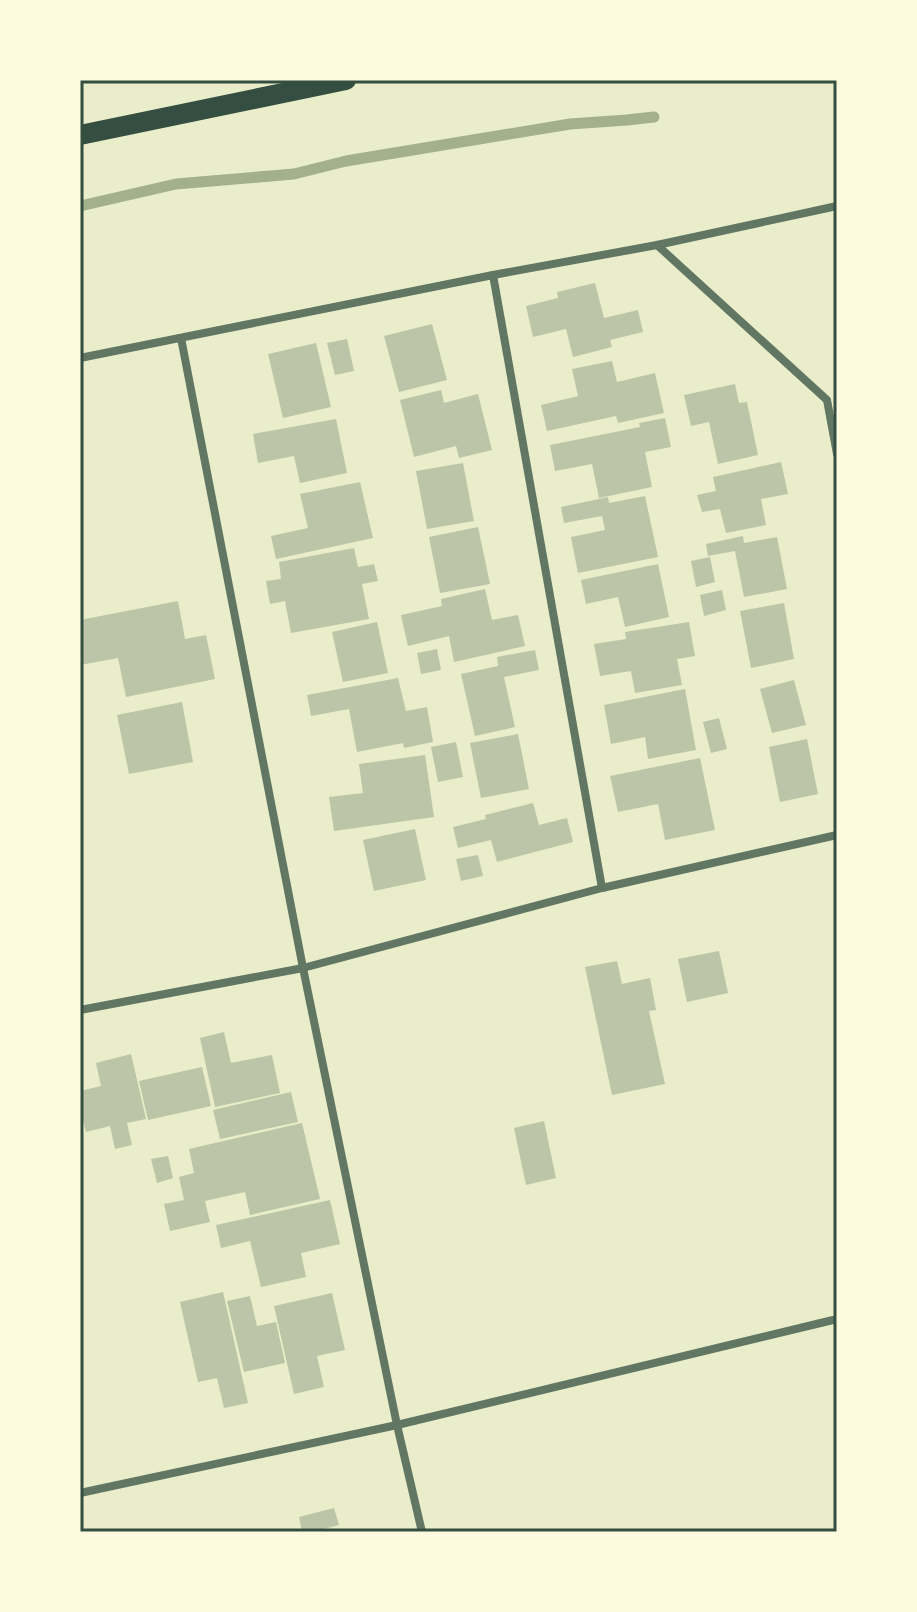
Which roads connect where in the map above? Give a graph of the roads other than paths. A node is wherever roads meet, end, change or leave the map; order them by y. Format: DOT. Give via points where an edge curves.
graph roads {
  1 [pos="346,80"];
  2 [pos="80,135"];
  3 [pos="837,206"];
  4 [pos="657,245"];
  5 [pos="493,275"];
  6 [pos="181,338"];
  7 [pos="80,358"];
  8 [pos="837,454"];
  9 [pos="837,835"];
  10 [pos="602,888"];
  11 [pos="303,968"];
  12 [pos="80,1010"];
  13 [pos="833,1320"];
  14 [pos="397,1425"];
  15 [pos="80,1493"];
  16 [pos="422,1532"];
  1 -- 2 [label="main road"];
  3 -- 4 [label="street"];
  4 -- 5 [label="street"];
  4 -- 8 [label="street" via="827,400"];
  5 -- 6 [label="street"];
  5 -- 10 [label="street"];
  6 -- 7 [label="street"];
  6 -- 11 [label="street"];
  9 -- 10 [label="street"];
  10 -- 11 [label="street"];
  11 -- 12 [label="street"];
  11 -- 14 [label="street"];
  13 -- 14 [label="street"];
  14 -- 15 [label="street"];
  14 -- 16 [label="street"];
}
